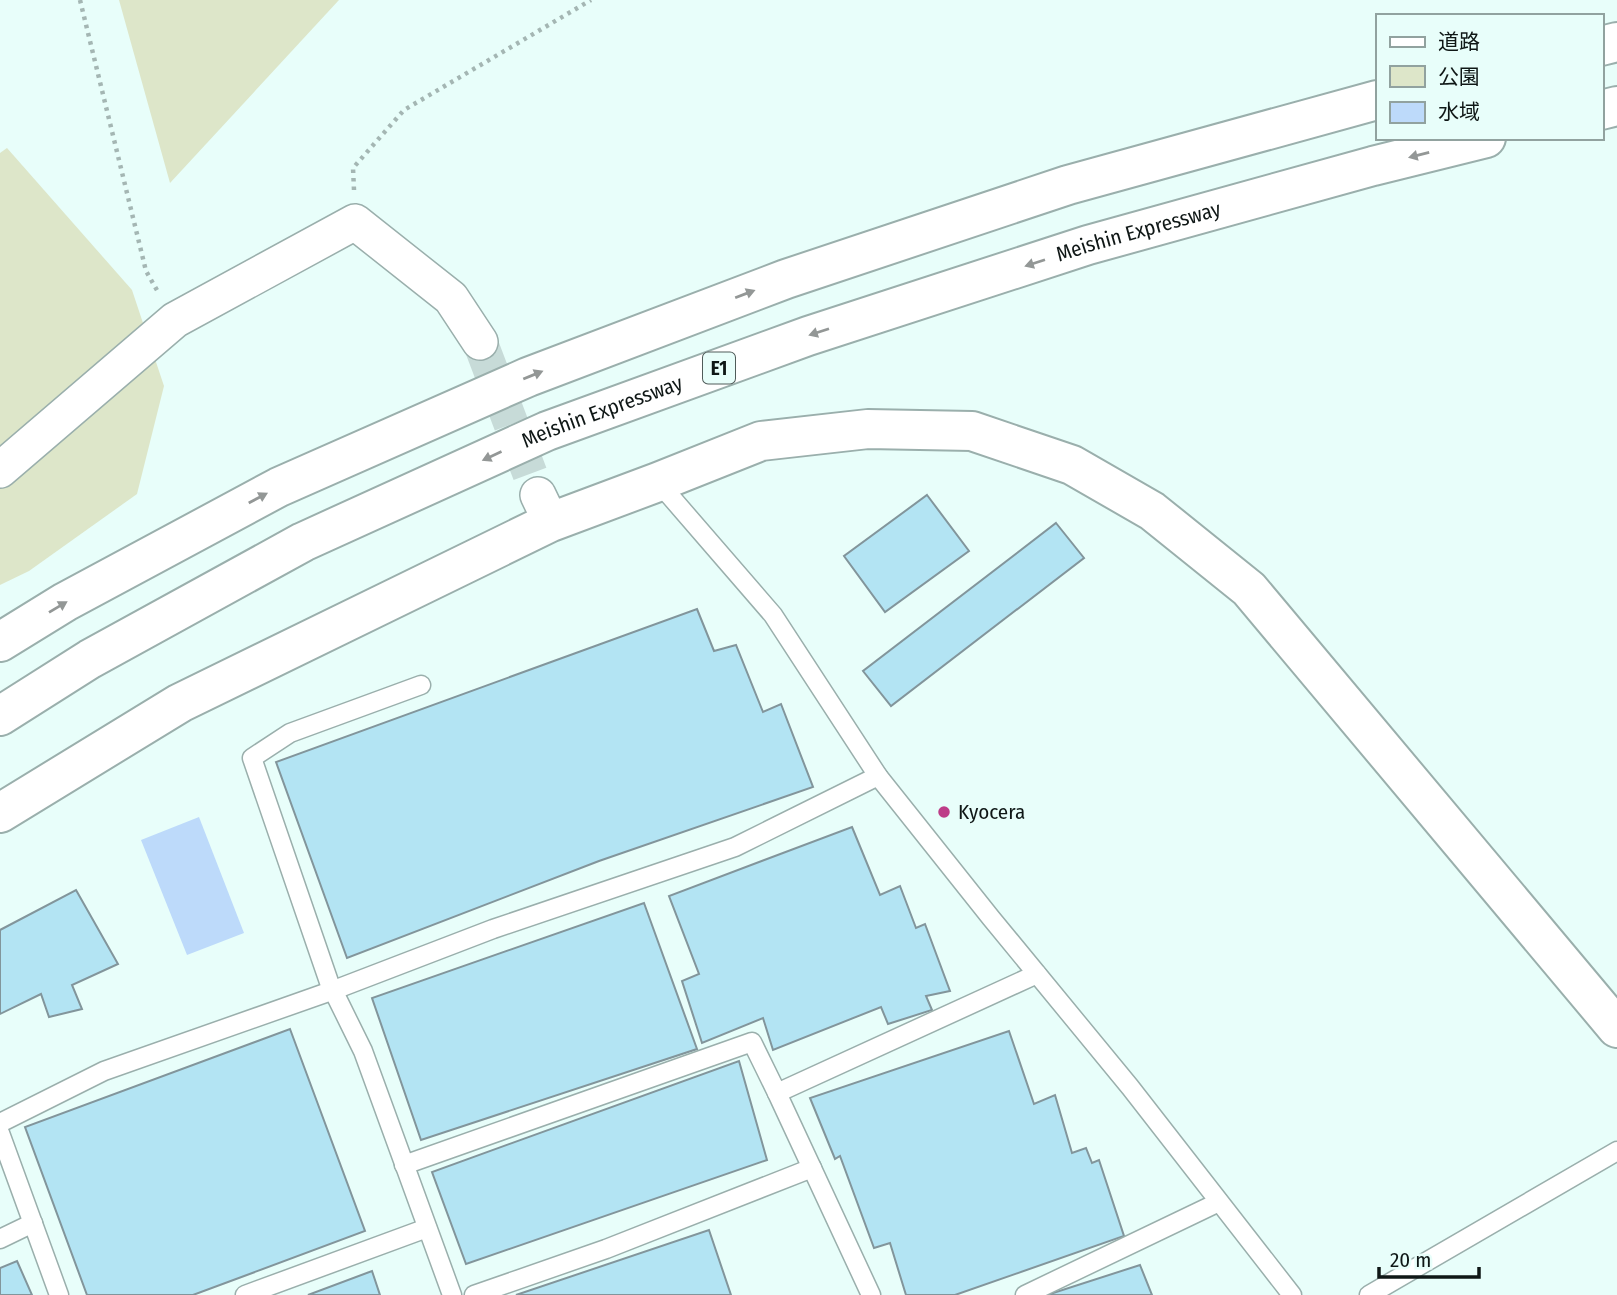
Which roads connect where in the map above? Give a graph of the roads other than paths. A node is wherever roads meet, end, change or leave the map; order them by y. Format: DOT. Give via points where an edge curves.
graph roads {
  1 [pos="1376,100"];
  2 [pos="1478,140"];
  3 [pos="480,342"];
  4 [pos="0,470"];
  5 [pos="658,482"];
  6 [pos="0,642"];
  7 [pos="421,685"];
  8 [pos="0,716"];
  9 [pos="878,776"];
  10 [pos="0,813"];
  11 [pos="1037,974"];
  12 [pos="334,990"];
  13 [pos="1617,1028"];
  14 [pos="778,1093"];
  15 [pos="0,1123"];
  16 [pos="0,1133"];
  17 [pos="1617,1151"];
  18 [pos="404,1164"];
  19 [pos="812,1168"];
  20 [pos="1219,1202"];
  21 [pos="33,1223"];
  22 [pos="427,1228"];
  23 [pos="0,1239"];
  24 [pos="59,1295"];
  25 [pos="244,1295"];
  26 [pos="452,1295"];
  27 [pos="474,1295"];
  28 [pos="871,1295"];
  29 [pos="1025,1295"];
  30 [pos="1292,1295"];
  31 [pos="1369,1295"];
  6 -- 1 [label="main road, one-way" via="279,487 528,377 786,279 1068,185"];
  2 -- 8 [label="main road, Meishin Expressway / E1, one-way" via="1088,246 808,336 547,431 303,542 90,659"];
  3 -- 4 [label="street" via="451,298 355,222 175,320"];
  5 -- 9 [label="lane" via="773,615"];
  5 -- 10 [label="main road" via="545,509 180,703"];
  5 -- 13 [label="main road" via="761,440 868,429 972,431 1072,465 1153,511 1248,589"];
  7 -- 12 [label="lane" via="290,733 252,758"];
  9 -- 11 [label="lane"];
  9 -- 12 [label="lane" via="735,847 492,929"];
  11 -- 14 [label="lane"];
  11 -- 20 [label="lane"];
  12 -- 15 [label="lane" via="104,1071"];
  12 -- 18 [label="lane" via="363,1051"];
  14 -- 18 [label="lane" via="752,1042"];
  14 -- 19 [label="lane"];
  16 -- 21 [label="lane"];
  17 -- 31 [label="lane"];
  18 -- 22 [label="lane"];
  19 -- 27 [label="lane"];
  19 -- 28 [label="lane"];
  20 -- 29 [label="lane"];
  20 -- 30 [label="lane"];
  21 -- 23 [label="lane"];
  21 -- 24 [label="lane"];
  22 -- 25 [label="lane"];
  22 -- 26 [label="lane"];
}
